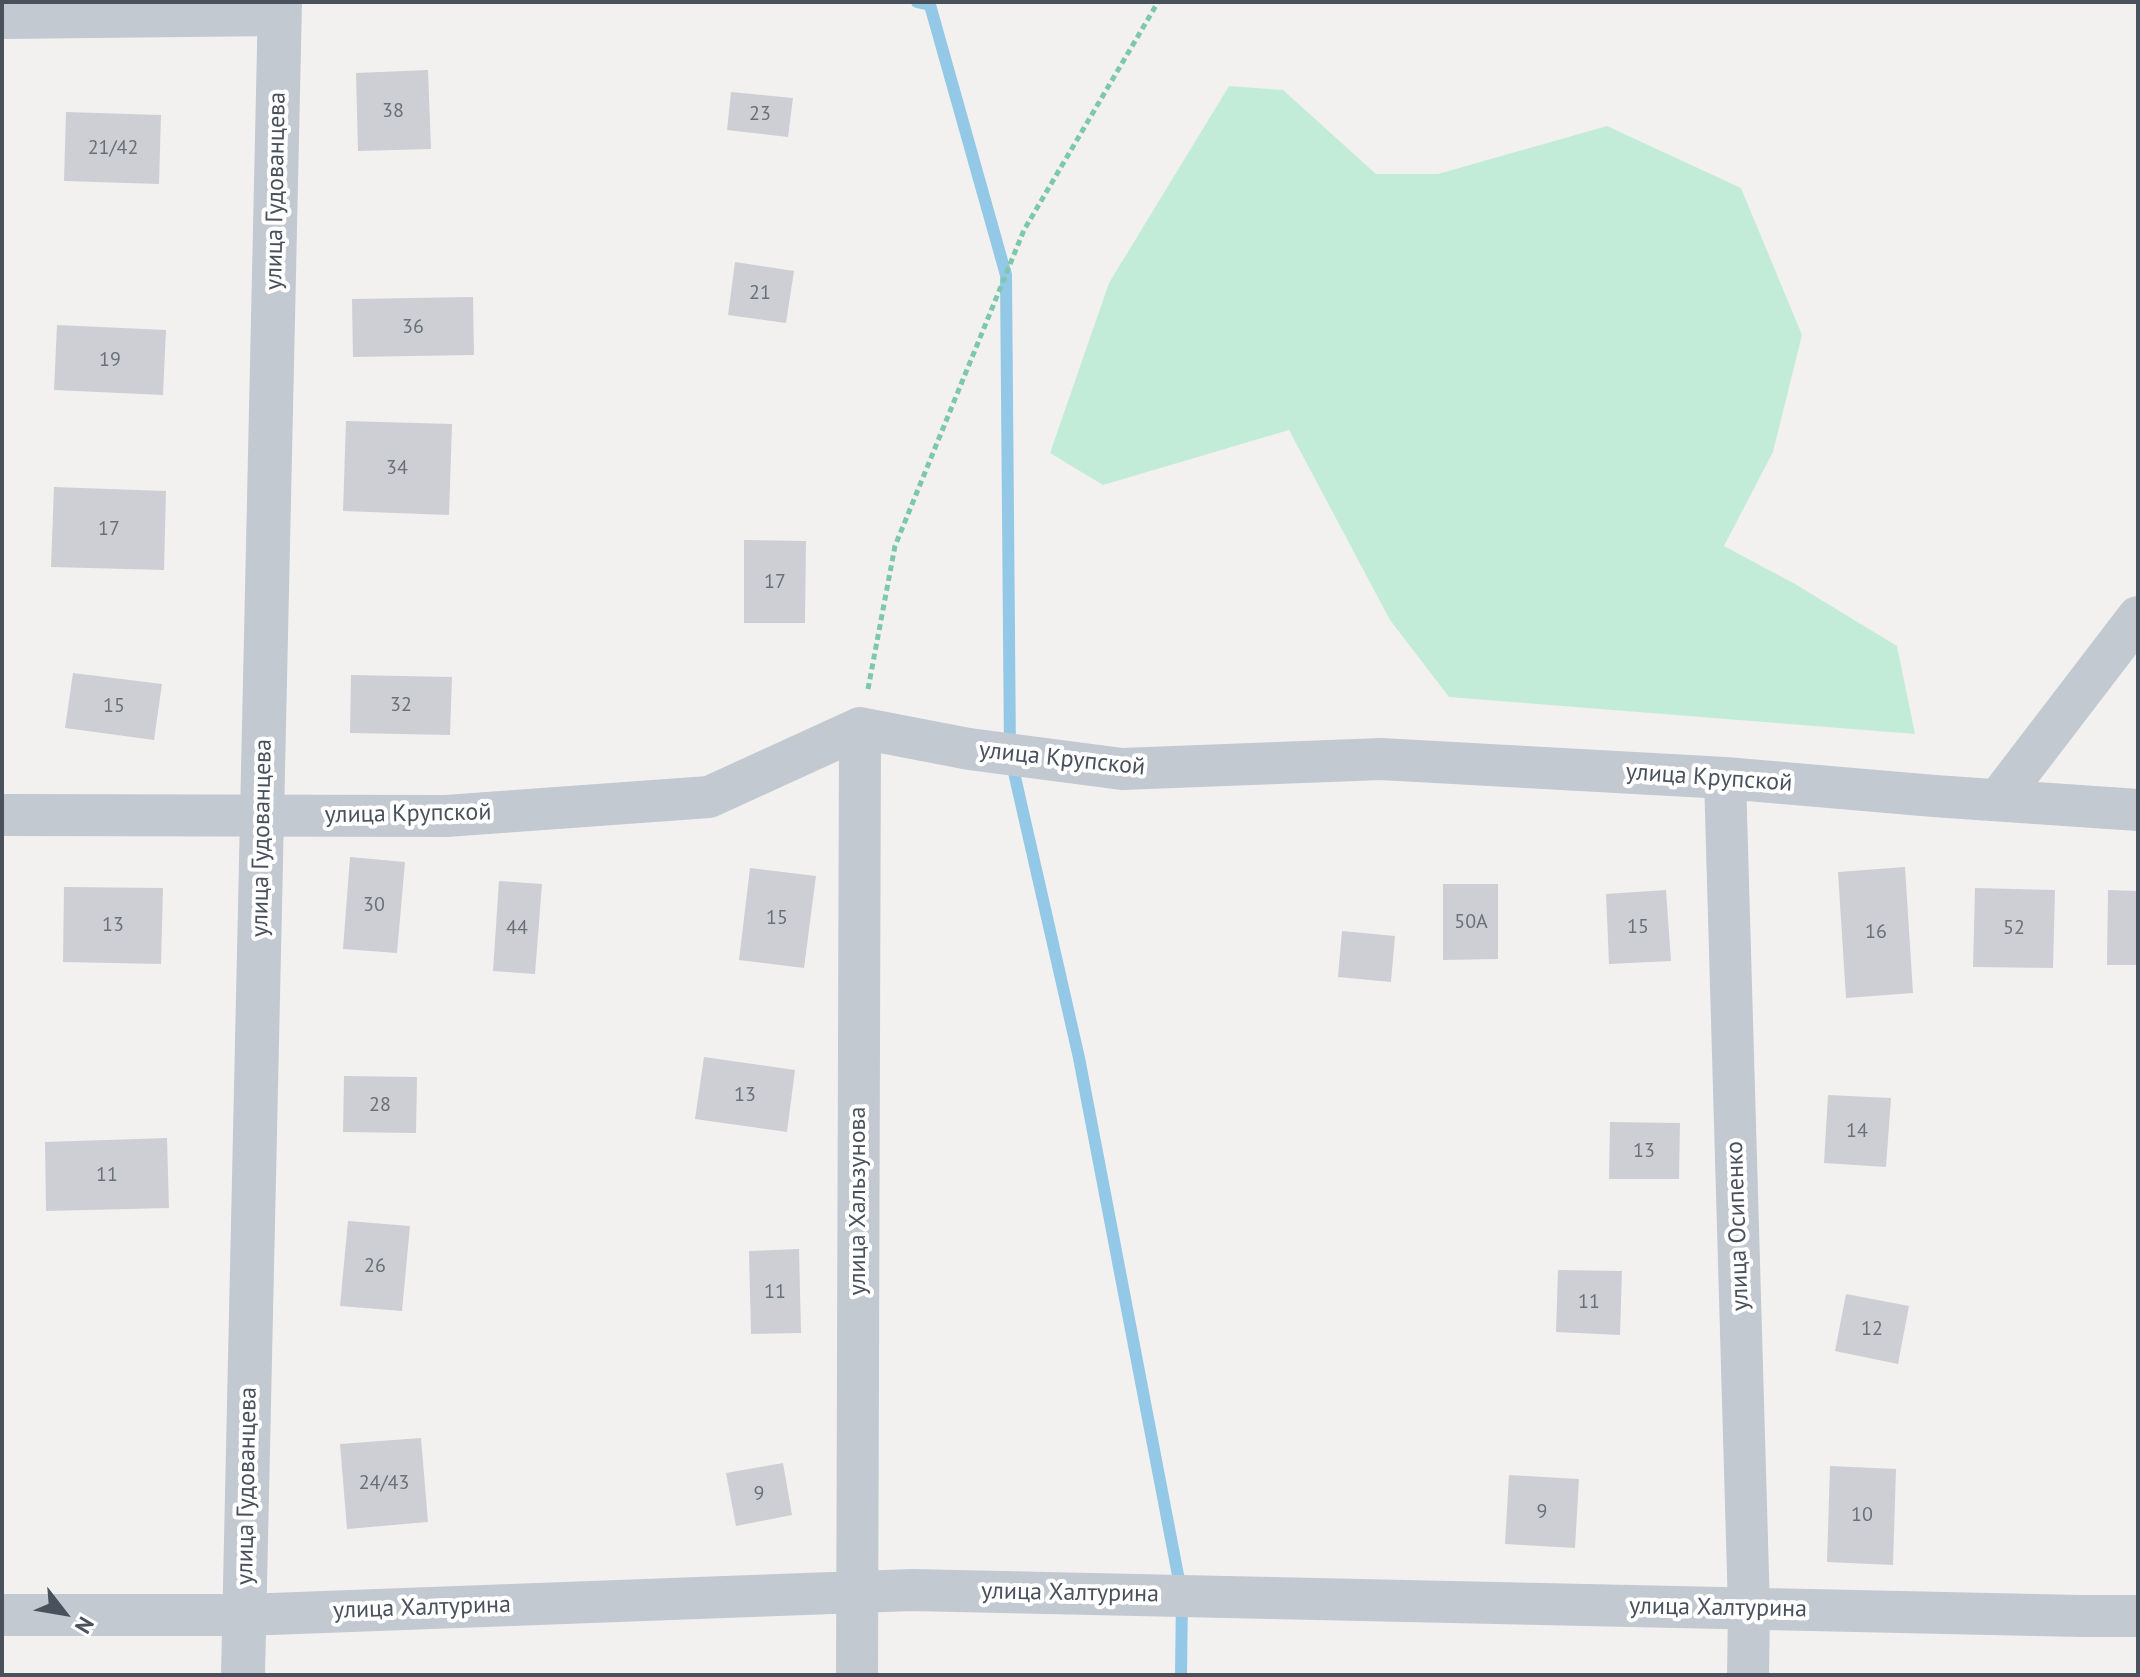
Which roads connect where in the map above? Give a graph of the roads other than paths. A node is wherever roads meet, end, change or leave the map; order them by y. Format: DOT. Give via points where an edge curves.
graph roads {
  1 [pos="280,8"];
  2 [pos="2,18"];
  3 [pos="2138,617"];
  4 [pos="860,728"];
  5 [pos="1725,778"];
  6 [pos="1998,800"];
  7 [pos="2138,810"];
  8 [pos="2,815"];
  9 [pos="262,817"];
  10 [pos="857,1592"];
  11 [pos="1749,1609"];
  12 [pos="2,1615"];
  13 [pos="244,1615"];
  14 [pos="2138,1616"];
  15 [pos="243,1675"];
  16 [pos="857,1675"];
  17 [pos="1748,1675"];
  1 -- 2 [label="street"];
  1 -- 9 [label="street, улица Гудованцева"];
  3 -- 6 [label="street"];
  4 -- 5 [label="street, улица Крупской" via="1122,769 1381,759"];
  4 -- 9 [label="street, улица Крупской" via="709,797 446,816"];
  4 -- 10 [label="street, улица Хальзунова"];
  5 -- 6 [label="street, улица Крупской"];
  5 -- 11 [label="street, улица Осипенко"];
  6 -- 7 [label="street, улица Крупской"];
  8 -- 9 [label="street, улица Крупской"];
  9 -- 13 [label="street, улица Гудованцева"];
  10 -- 11 [label="street, улица Халтурина"];
  10 -- 13 [label="street, улица Халтурина"];
  10 -- 16 [label="street, улица Хальзунова"];
  11 -- 14 [label="street, улица Халтурина"];
  11 -- 17 [label="street, улица Осипенко"];
  12 -- 13 [label="street, улица Халтурина"];
  13 -- 15 [label="street, улица Гудованцева"];
}
